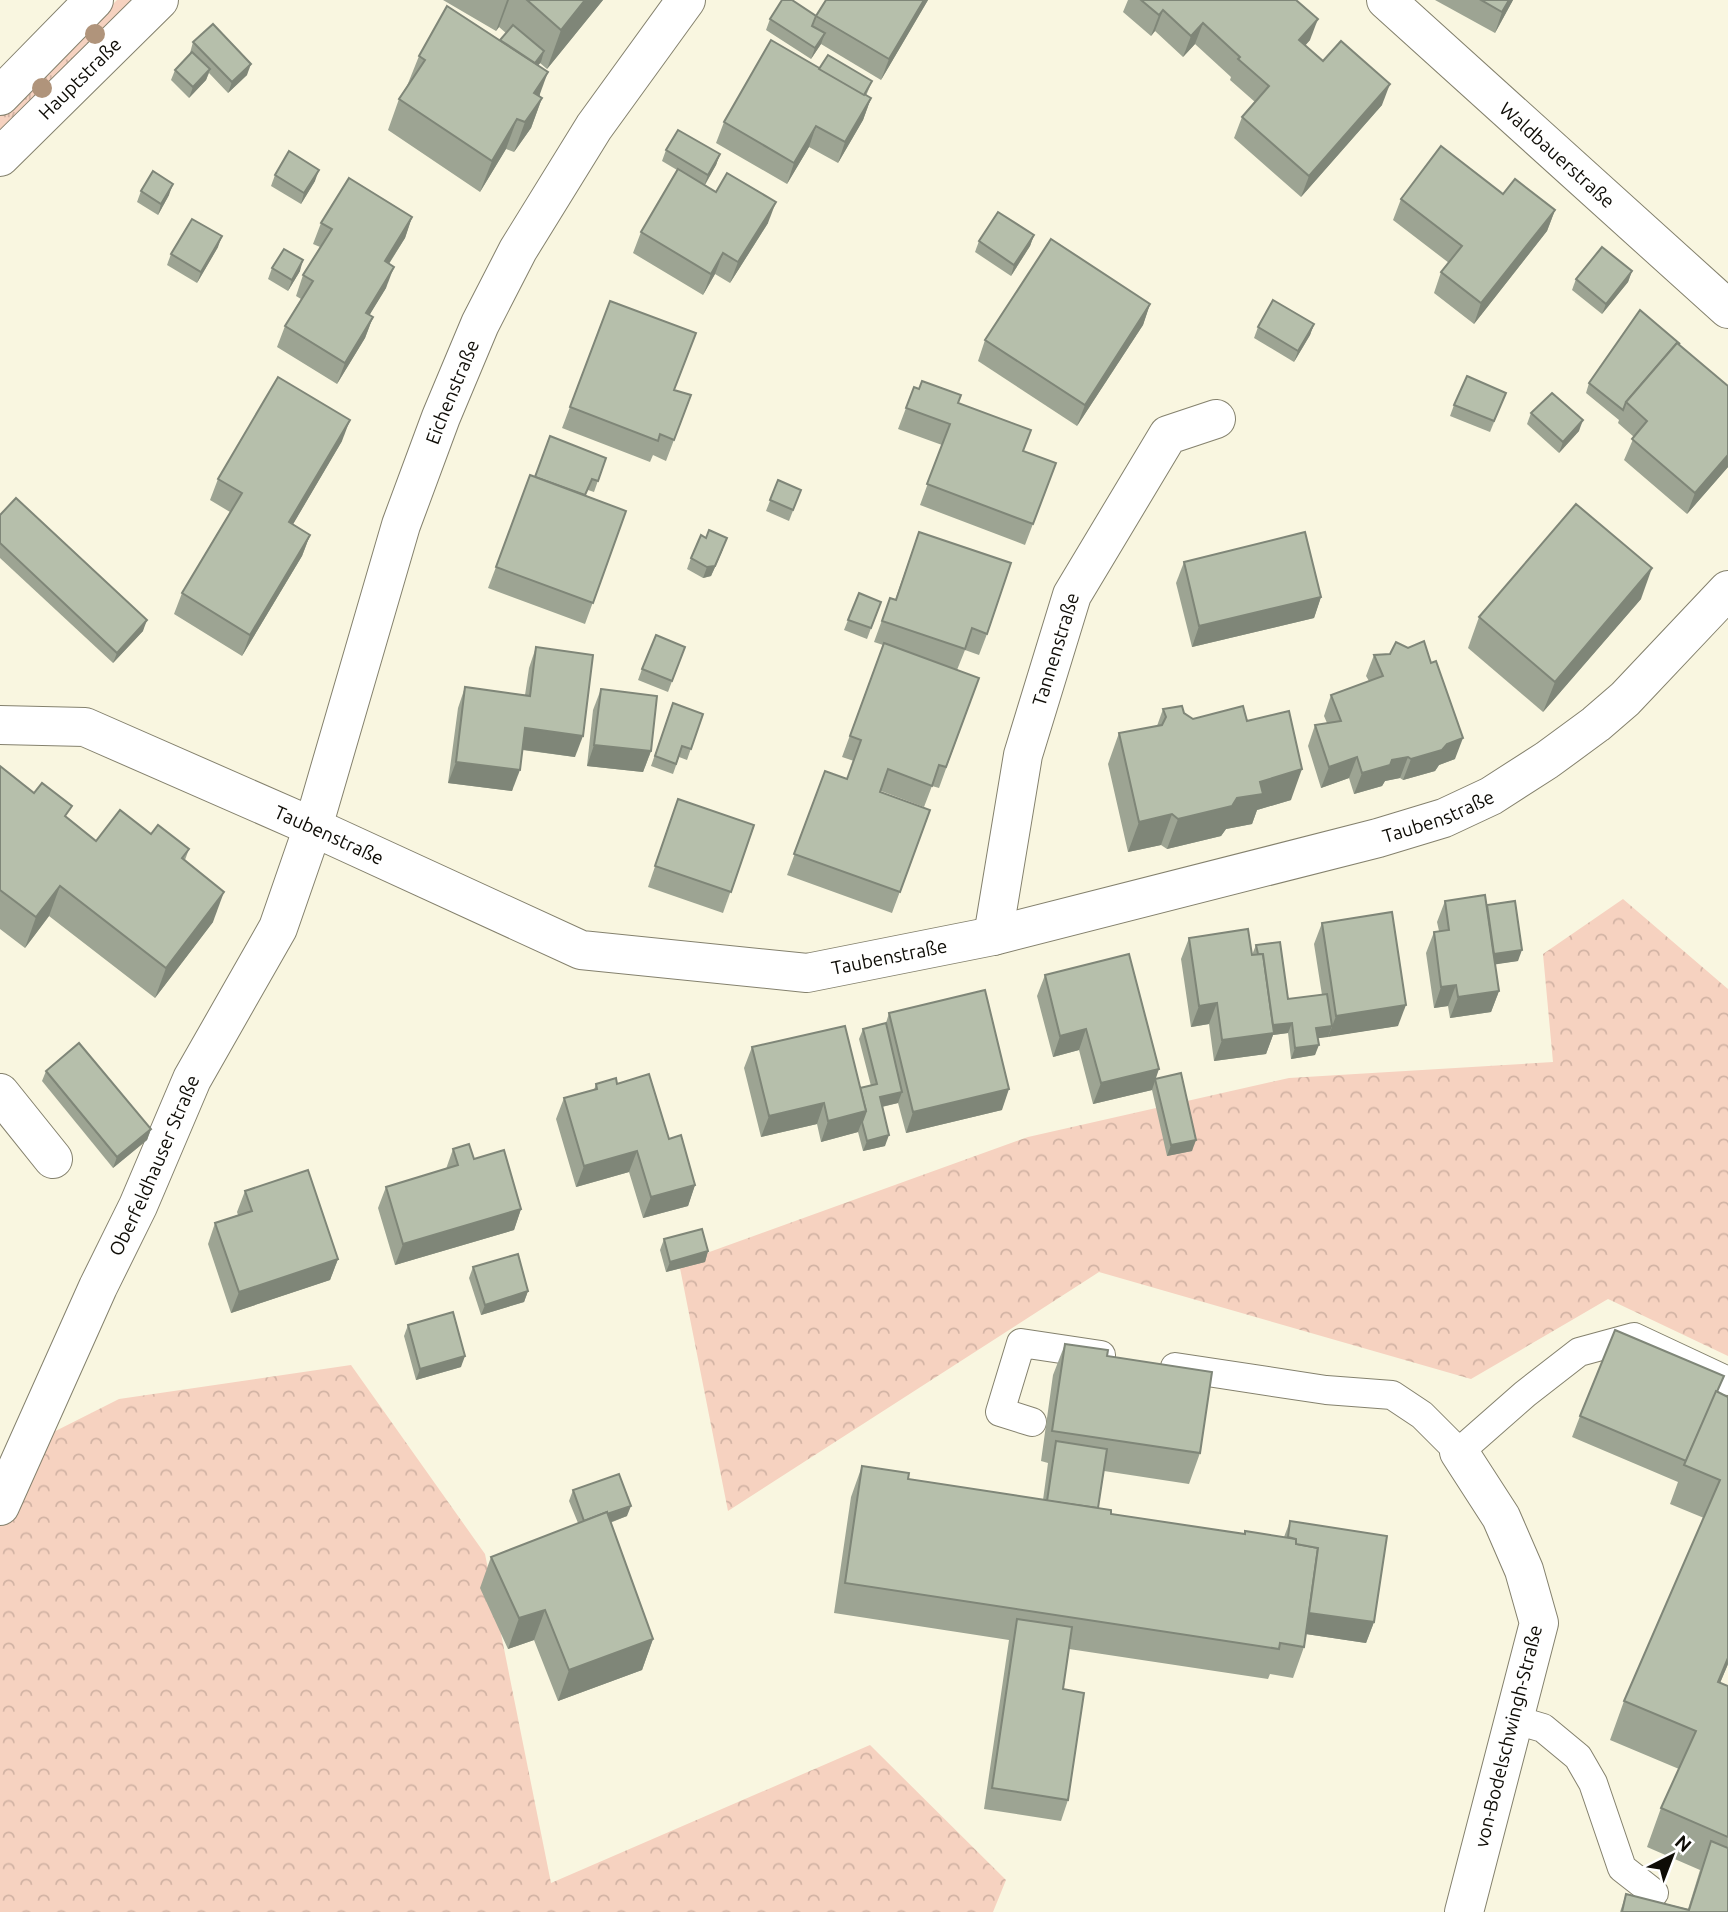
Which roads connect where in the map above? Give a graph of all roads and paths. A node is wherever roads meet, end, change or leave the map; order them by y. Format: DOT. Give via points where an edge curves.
graph roads {
  1 [pos="94,0"];
  2 [pos="159,0"];
  3 [pos="686,0"];
  4 [pos="1386,0"];
  5 [pos="0,96"];
  6 [pos="0,157"];
  7 [pos="1728,309"];
  8 [pos="1216,418"];
  9 [pos="1728,590"];
  10 [pos="0,725"];
  11 [pos="313,827"];
  12 [pos="993,936"];
  13 [pos="0,1093"];
  14 [pos="53,1159"];
  15 [pos="1728,1381"];
  16 [pos="1032,1422"];
  17 [pos="1459,1452"];
  18 [pos="0,1506"];
  19 [pos="1513,1720"];
  20 [pos="1654,1894"];
  21 [pos="1464,1912"];
  1 -- 5 [label="street"];
  2 -- 6 [label="street, Hauptstraße"];
  3 -- 11 [label="street, Eichenstraße" via="594,127 518,250 480,324 401,525"];
  4 -- 7 [label="street, Waldbauerstraße"];
  8 -- 12 [label="street, Tannenstraße" via="1168,435 1073,595 1023,755"];
  9 -- 12 [label="street, Taubenstraße" via="1596,724 1479,802 1378,838"];
  10 -- 11 [label="street, Taubenstraße" via="85,727"];
  11 -- 12 [label="street, Taubenstraße" via="581,950 807,973"];
  11 -- 18 [label="street, Oberfeldhauser Straße" via="278,928 192,1079"];
  13 -- 14 [label="street"];
  15 -- 17 [label="lane" via="1634,1337 1579,1352"];
  16 -- 17 [label="lane" via="1000,1412 1021,1343 1326,1390 1392,1395 1422,1415"];
  17 -- 19 [label="street, von-Bodelschwingh-Straße" via="1501,1517 1524,1570 1539,1623"];
  19 -- 20 [label="lane" via="1542,1728 1578,1757 1593,1783 1622,1868"];
  19 -- 21 [label="street, von-Bodelschwingh-Straße"];
}
